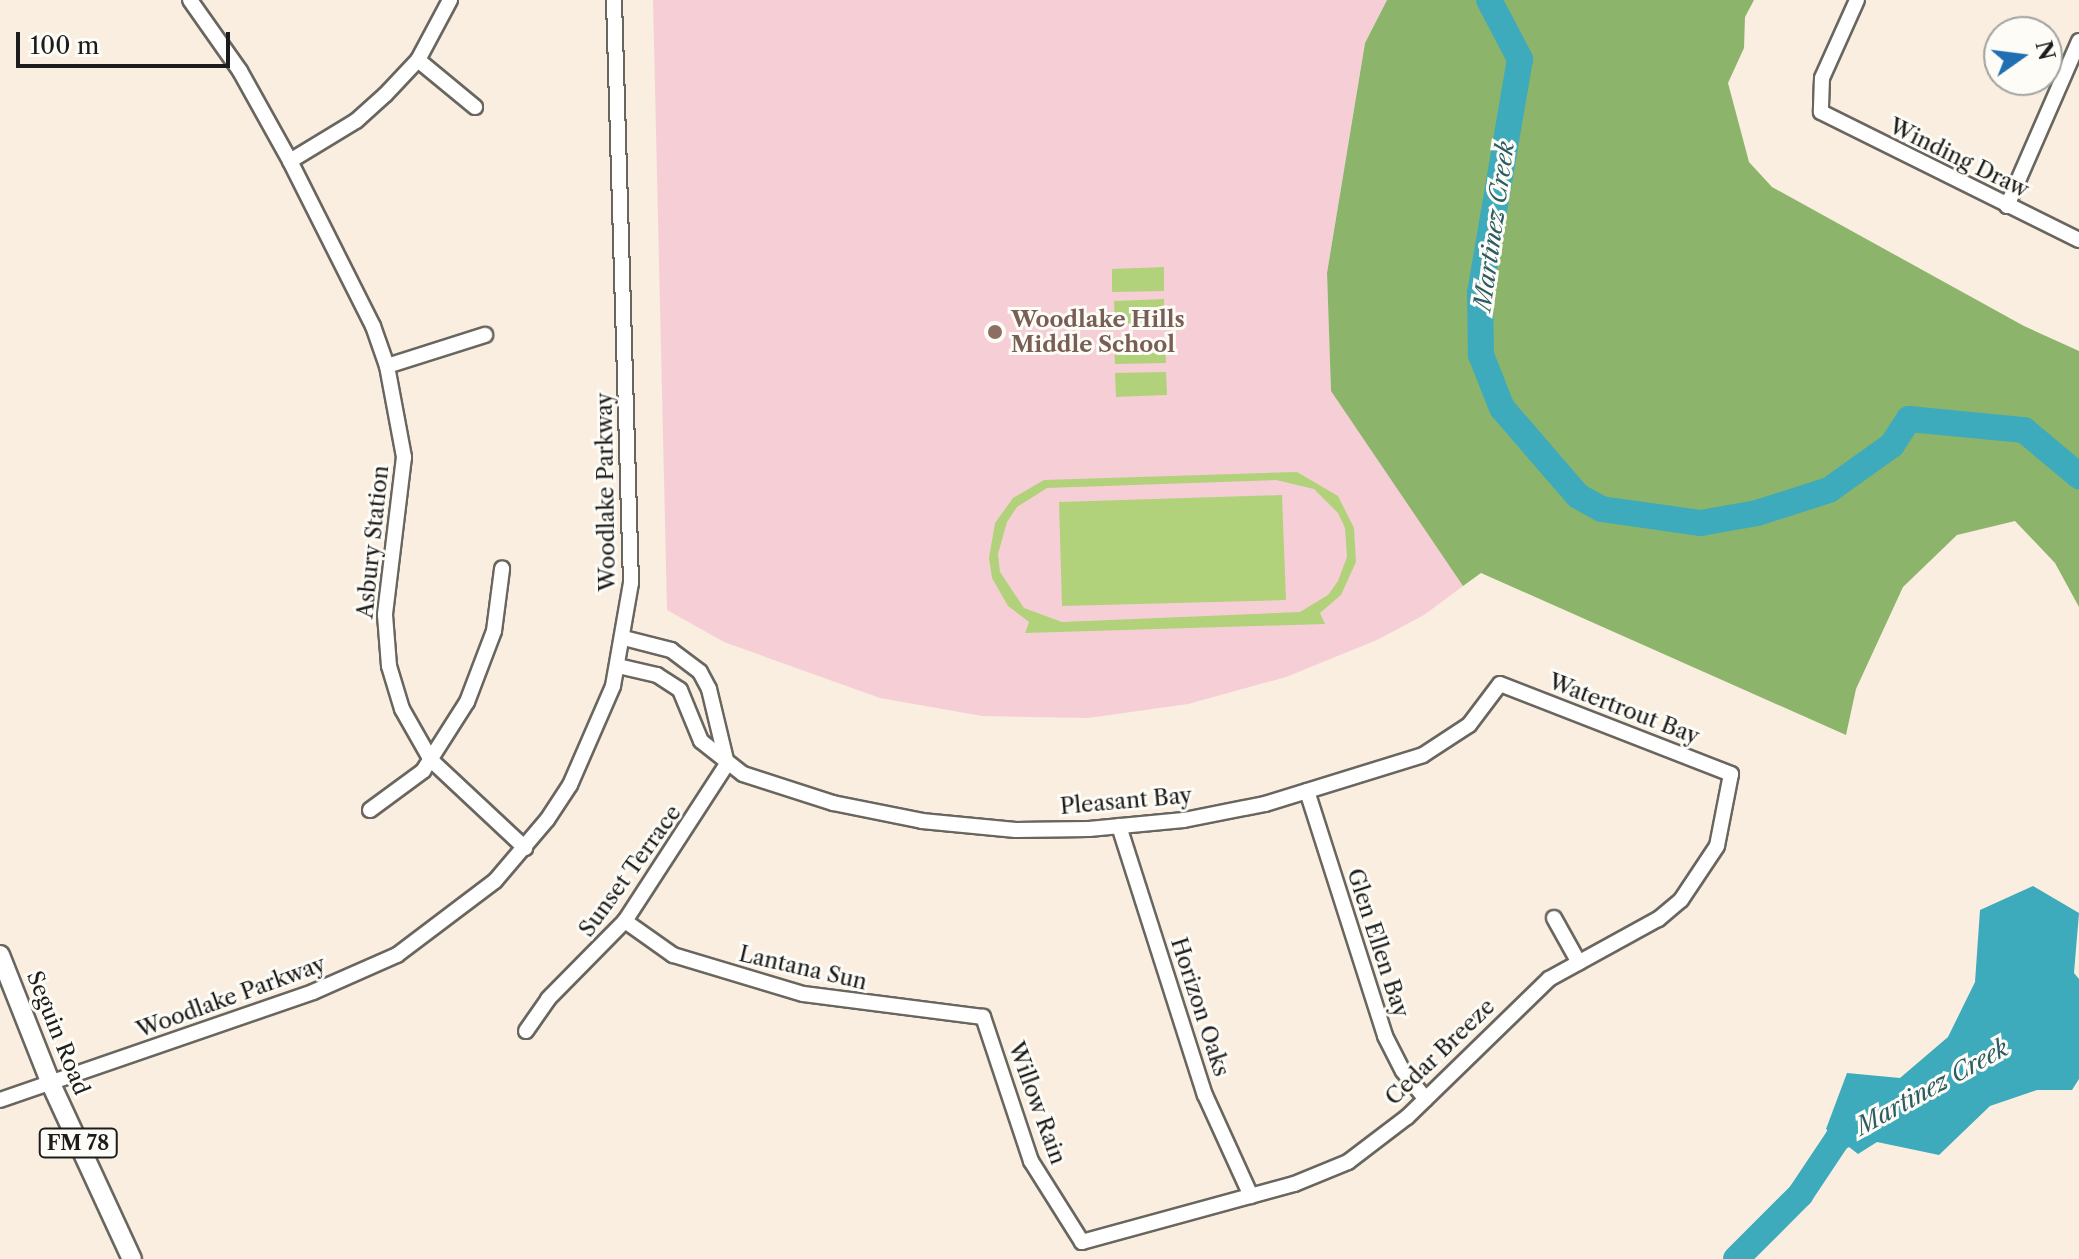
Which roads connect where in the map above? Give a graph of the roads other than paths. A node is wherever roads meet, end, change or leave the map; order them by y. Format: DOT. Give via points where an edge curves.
graph roads {
  1 [pos="450,0"];
  2 [pos="614,0"];
  3 [pos="1857,0"];
  4 [pos="192,1"];
  5 [pos="2079,41"];
  6 [pos="418,60"];
  7 [pos="475,107"];
  8 [pos="290,161"];
  9 [pos="2007,206"];
  10 [pos="2079,240"];
  11 [pos="485,335"];
  12 [pos="387,366"];
  13 [pos="502,569"];
  14 [pos="624,638"];
  15 [pos="618,666"];
  16 [pos="1500,684"];
  17 [pos="709,689"];
  18 [pos="688,701"];
  19 [pos="431,760"];
  20 [pos="727,764"];
  21 [pos="1731,774"];
  22 [pos="1307,791"];
  23 [pos="370,810"];
  24 [pos="1119,826"];
  25 [pos="525,848"];
  26 [pos="1554,918"];
  27 [pos="625,921"];
  28 [pos="0,955"];
  29 [pos="1579,963"];
  30 [pos="983,1017"];
  31 [pos="526,1031"];
  32 [pos="51,1084"];
  33 [pos="1426,1099"];
  34 [pos="0,1100"];
  35 [pos="1251,1196"];
  36 [pos="1082,1242"];
  37 [pos="132,1259"];
  1 -- 6 [label="street"];
  2 -- 14 [label="street, Woodlake Parkway" via="632,547"];
  3 -- 9 [label="street, Winding Draw" via="1822,78 1821,112"];
  4 -- 8 [label="street, Asbury Station" via="240,71"];
  5 -- 9 [label="street"];
  6 -- 7 [label="street"];
  6 -- 8 [label="street" via="356,121"];
  8 -- 12 [label="street, Asbury Station" via="373,326"];
  9 -- 10 [label="street, Winding Draw"];
  11 -- 12 [label="street"];
  12 -- 19 [label="street, Asbury Station" via="404,457 385,615 389,666 402,709"];
  13 -- 19 [label="street" via="483,667"];
  14 -- 15 [label="street, Woodlake Parkway"];
  14 -- 17 [label="street" via="685,658"];
  15 -- 18 [label="street" via="657,675"];
  15 -- 25 [label="street, Woodlake Parkway" via="586,754"];
  16 -- 21 [label="street, Watertrout Bay"];
  16 -- 22 [label="street, Pleasant Bay" via="1449,742"];
  17 -- 18 [label="street"];
  17 -- 20 [label="street"];
  18 -- 20 [label="street, Pleasant Bay" via="701,741"];
  19 -- 23 [label="street" via="412,782"];
  19 -- 25 [label="street, Asbury Station"];
  20 -- 24 [label="street, Pleasant Bay" via="763,782 819,799 922,821 1016,830"];
  20 -- 27 [label="street, Sunset Terrace"];
  21 -- 29 [label="street, Cedar Breeze" via="1717,846 1698,880 1658,919"];
  22 -- 24 [label="street, Pleasant Bay" via="1184,820"];
  22 -- 33 [label="street, Glen Ellen Bay" via="1385,1036 1403,1071"];
  24 -- 35 [label="street, Horizon Oaks" via="1205,1095"];
  25 -- 32 [label="street, Woodlake Parkway" via="495,881 434,931 356,976"];
  26 -- 29 [label="street"];
  27 -- 30 [label="street, Lantana Sun" via="673,955 803,994"];
  27 -- 31 [label="street, Sunset Terrace" via="548,999"];
  28 -- 32 [label="main road, Seguin Road / FM 78"];
  29 -- 33 [label="street, Cedar Breeze" via="1532,993"];
  30 -- 36 [label="street, Willow Rain" via="1031,1161"];
  32 -- 34 [label="street, Woodlake Parkway"];
  32 -- 37 [label="main road, Seguin Road / FM 78"];
  33 -- 35 [label="street, Cedar Breeze" via="1348,1162"];
  35 -- 36 [label="street, Cedar Breeze"];
}
